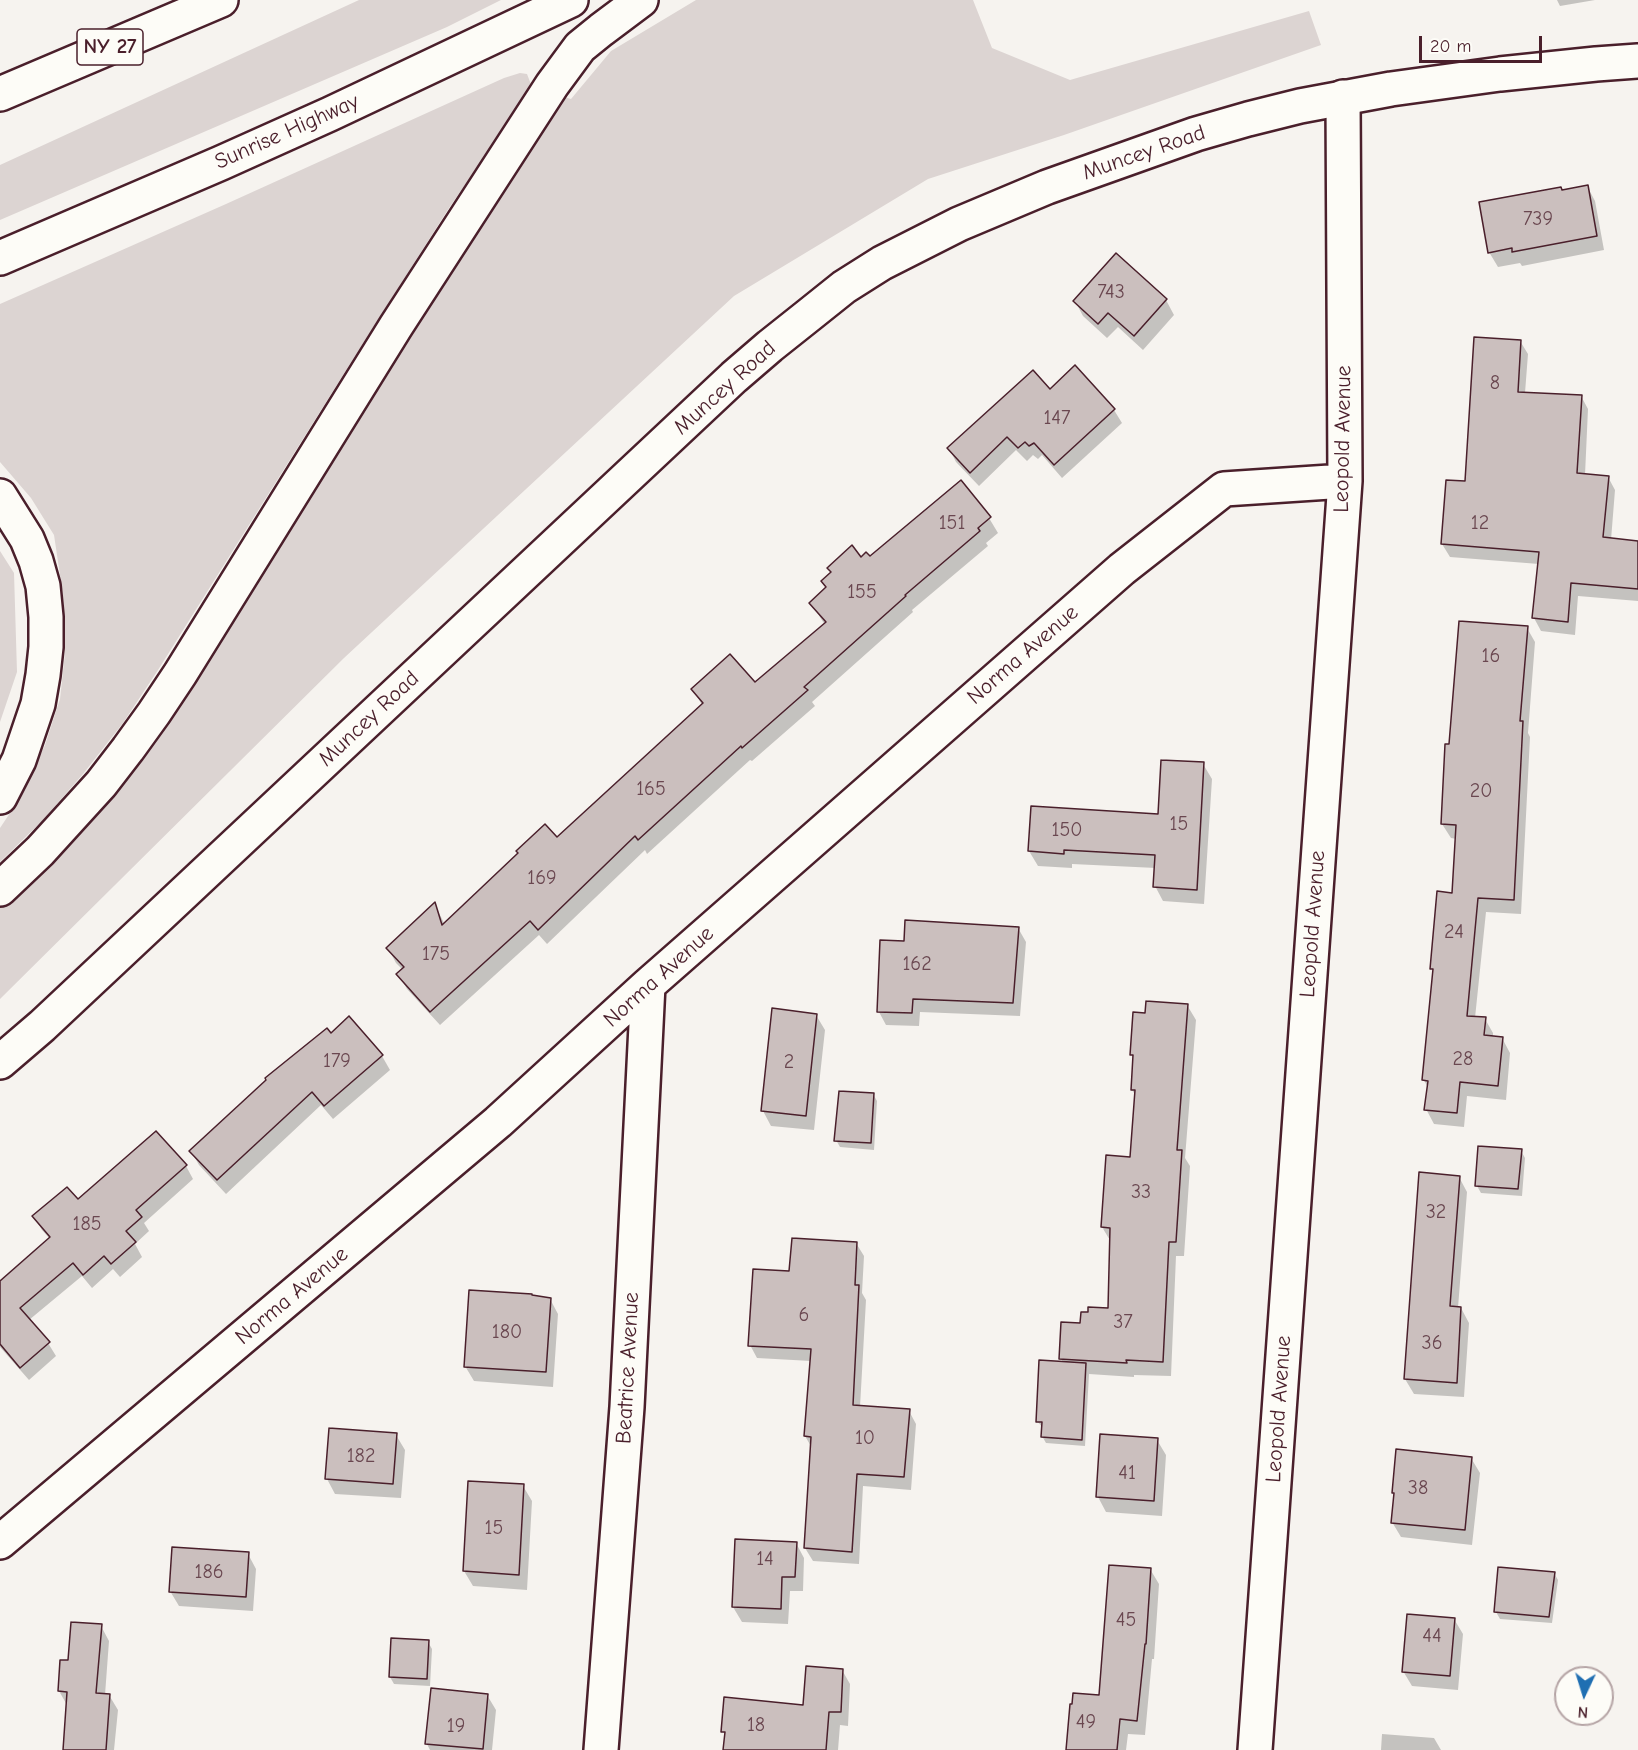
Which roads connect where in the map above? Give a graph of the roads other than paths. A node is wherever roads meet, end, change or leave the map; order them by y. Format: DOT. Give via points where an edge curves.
graph roads {
  1 [pos="221,0"];
  2 [pos="571,0"];
  3 [pos="641,0"];
  4 [pos="1638,62"];
  5 [pos="0,94"];
  6 [pos="1343,97"];
  7 [pos="0,258"];
  8 [pos="1345,481"];
  9 [pos="0,496"];
  10 [pos="0,797"];
  11 [pos="0,889"];
  12 [pos="648,985"];
  13 [pos="0,1062"];
  14 [pos="0,1542"];
  15 [pos="601,1750"];
  16 [pos="1255,1750"];
  1 -- 5 [label="main road, NY 27"];
  2 -- 7 [label="main road, Sunrise Highway" via="330,114"];
  3 -- 11 [label="main road" via="580,48 552,85 154,712 94,792"];
  4 -- 6 [label="main road, Muncey Road" via="1500,74"];
  6 -- 8 [label="main road, Leopold Avenue"];
  6 -- 13 [label="main road, Muncey Road" via="1196,134 1047,187 924,241 844,287 734,377"];
  8 -- 12 [label="main road, Norma Avenue" via="1224,489 1122,569"];
  8 -- 16 [label="main road, Leopold Avenue"];
  9 -- 10 [label="main road" via="36,561 46,617 38,704 19,760"];
  12 -- 14 [label="main road, Norma Avenue" via="498,1122"];
  12 -- 15 [label="main road, Beatrice Avenue" via="627,1407"];
}
